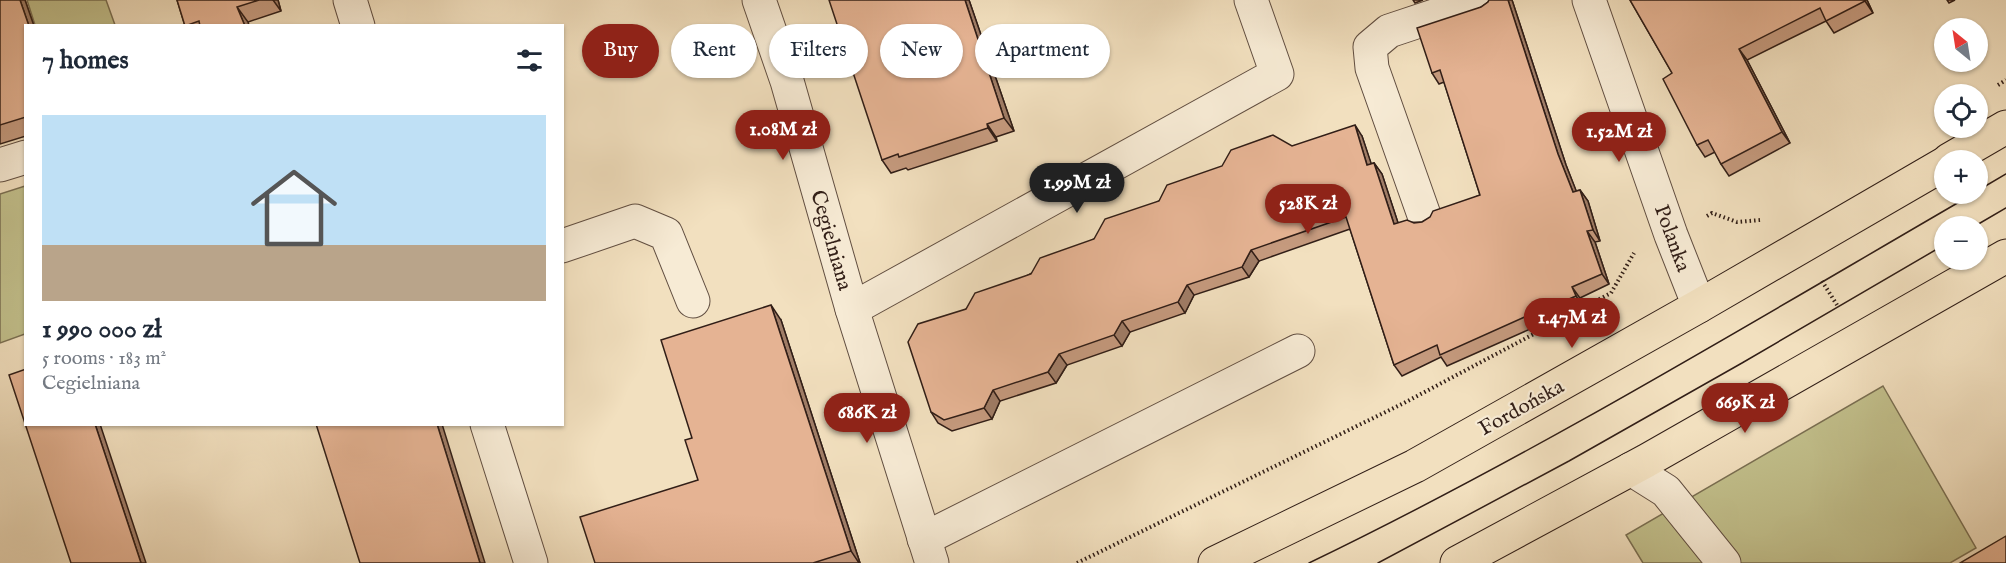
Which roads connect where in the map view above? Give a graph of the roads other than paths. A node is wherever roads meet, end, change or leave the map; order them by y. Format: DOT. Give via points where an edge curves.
graph roads {
  1 [pos="350,0"];
  2 [pos="759,0"];
  3 [pos="1251,0"];
  4 [pos="1482,0"];
  5 [pos="1589,0"];
  6 [pos="357,24"];
  7 [pos="2006,127"];
  8 [pos="1966,150"];
  9 [pos="24,158"];
  10 [pos="0,165"];
  11 [pos="1934,170"];
  12 [pos="1424,214"];
  13 [pos="564,245"];
  14 [pos="2006,256"];
  15 [pos="693,301"];
  16 [pos="1699,306"];
  17 [pos="852,309"];
  18 [pos="1298,351"];
  19 [pos="488,426"];
  20 [pos="1631,469"];
  21 [pos="928,551"];
  22 [pos="531,563"];
  23 [pos="1215,563"];
  24 [pos="1457,563"];
  25 [pos="1724,563"];
  1 -- 6 [label="street"];
  2 -- 17 [label="street, Cegielniana" via="787,81"];
  3 -- 17 [label="street" via="1277,74"];
  4 -- 12 [label="street" via="1389,31 1370,46 1372,68"];
  5 -- 16 [label="street, Polanka"];
  7 -- 8 [label="main road"];
  9 -- 10 [label="street"];
  11 -- 16 [label="main road, Fordońska"];
  13 -- 15 [label="street" via="635,221 666,234"];
  14 -- 20 [label="main road"];
  16 -- 23 [label="main road, Fordońska" via="1415,466"];
  17 -- 21 [label="street, Cegielniana"];
  18 -- 21 [label="street"];
  19 -- 22 [label="street"];
  20 -- 24 [label="main road"];
  20 -- 25 [label="street" via="1666,491"];
}
